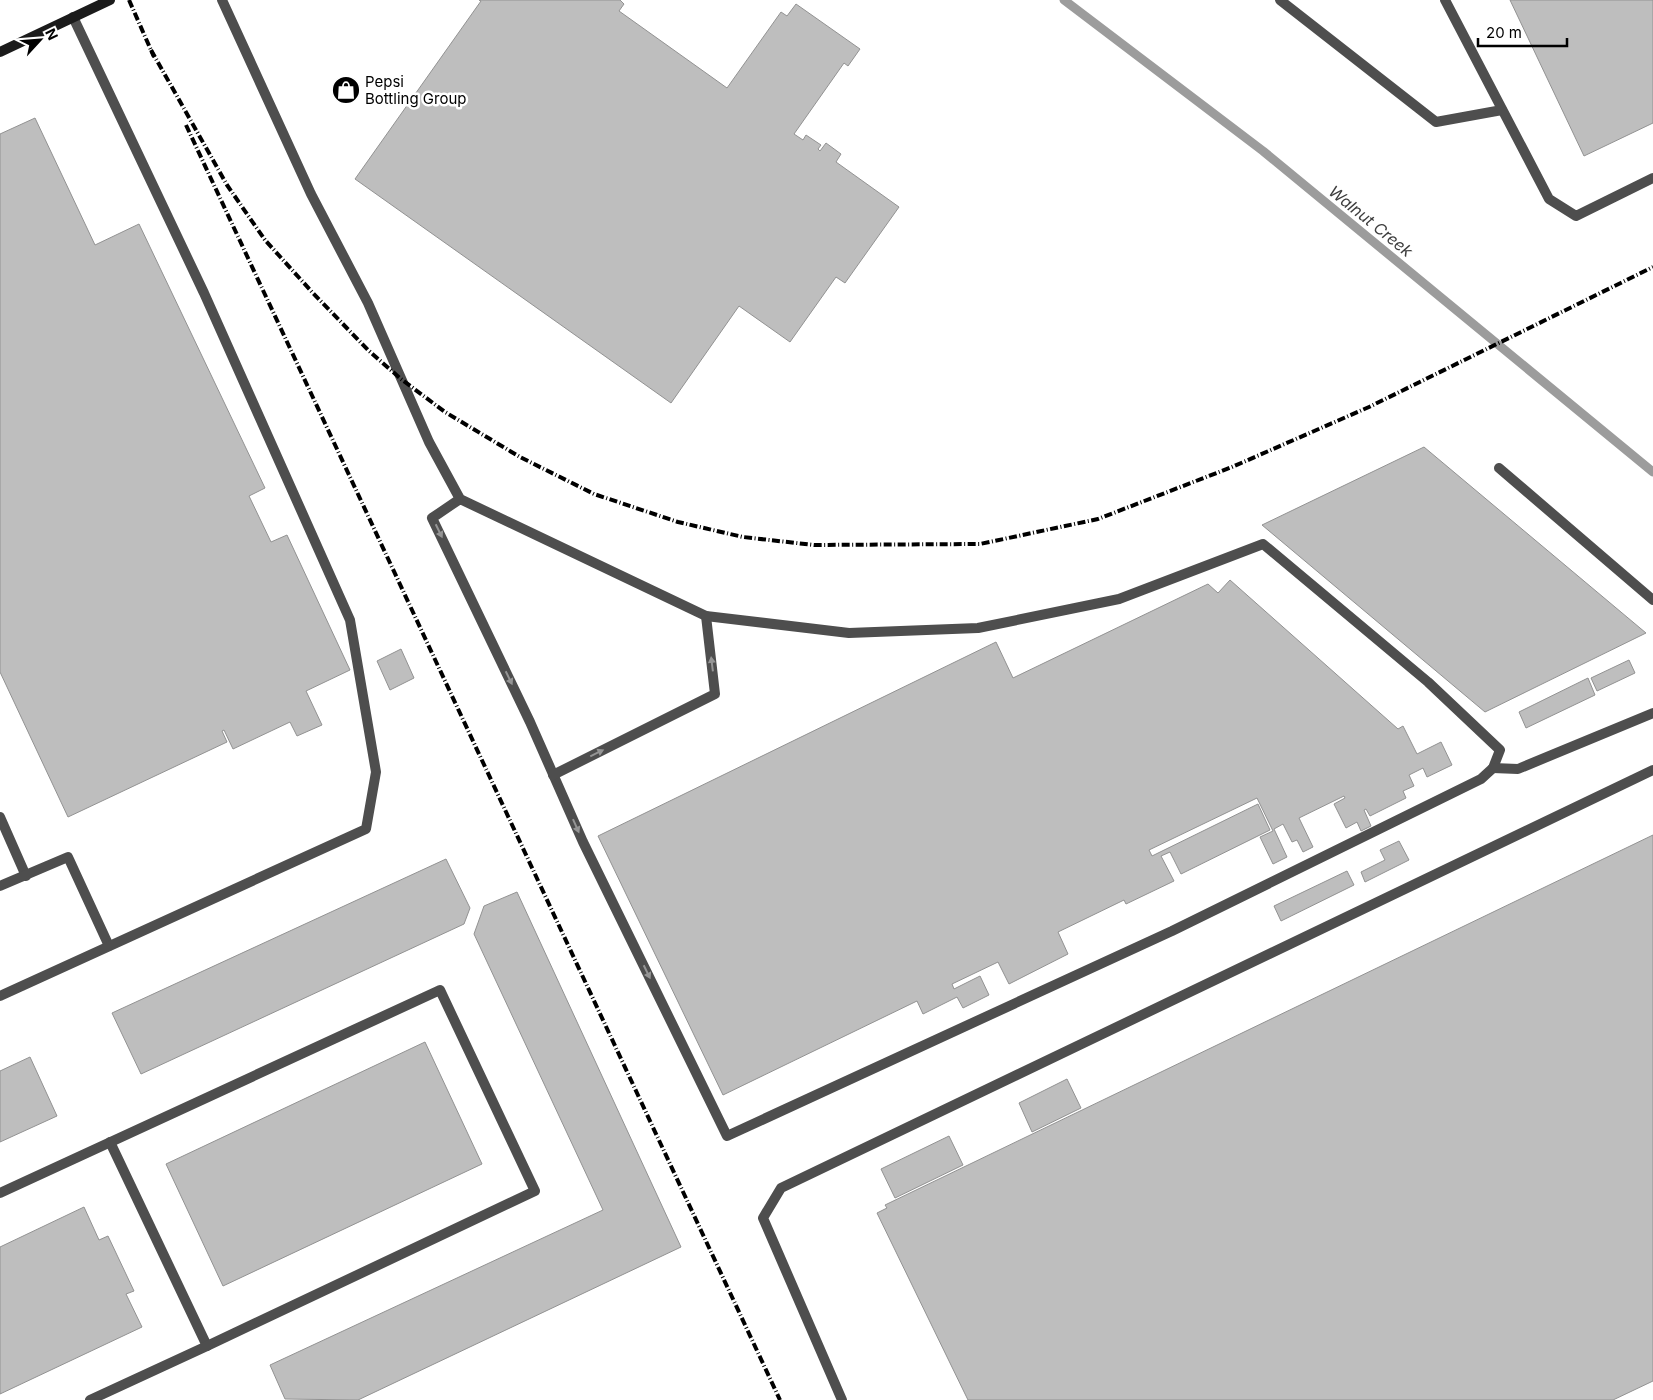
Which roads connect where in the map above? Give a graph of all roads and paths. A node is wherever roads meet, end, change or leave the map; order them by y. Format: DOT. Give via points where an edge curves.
graph roads {
  1 [pos="110,0"];
  2 [pos="222,0"];
  3 [pos="1280,0"];
  4 [pos="1445,0"];
  5 [pos="73,17"];
  6 [pos="0,52"];
  7 [pos="1502,110"];
  8 [pos="1653,178"];
  9 [pos="1499,468"];
  10 [pos="460,499"];
  11 [pos="1653,600"];
  12 [pos="706,616"];
  13 [pos="1653,712"];
  14 [pos="1493,768"];
  15 [pos="1653,770"];
  16 [pos="553,774"];
  17 [pos="0,817"];
  18 [pos="26,876"];
  19 [pos="0,886"];
  20 [pos="109,946"];
  21 [pos="0,996"];
  22 [pos="110,1142"];
  23 [pos="0,1193"];
  24 [pos="207,1346"];
  25 [pos="90,1400"];
  26 [pos="842,1400"];
  1 -- 5 [label="street"];
  2 -- 10 [label="lane" via="311,194 368,303 429,442"];
  3 -- 7 [label="lane" via="1436,122"];
  4 -- 7 [label="lane"];
  5 -- 6 [label="street"];
  5 -- 20 [label="lane" via="204,292 350,620 376,772 366,828"];
  7 -- 8 [label="lane" via="1548,199 1576,216"];
  9 -- 11 [label="lane"];
  10 -- 12 [label="lane"];
  10 -- 16 [label="lane, one-way" via="432,518"];
  12 -- 14 [label="lane" via="849,633 978,628 1119,598 1263,544 1428,682 1500,750"];
  16 -- 12 [label="lane, one-way" via="715,694"];
  13 -- 14 [label="lane" via="1518,769"];
  16 -- 14 [label="lane, one-way" via="727,1136 1172,931 1481,779"];
  15 -- 26 [label="lane" via="781,1188 763,1218"];
  17 -- 18 [label="lane"];
  18 -- 19 [label="lane"];
  18 -- 20 [label="lane" via="68,857"];
  20 -- 21 [label="lane"];
  22 -- 23 [label="lane"];
  22 -- 24 [label="lane"];
  22 -- 24 [label="lane" via="440,990 449,1008 535,1190"];
  24 -- 25 [label="lane"];
}
